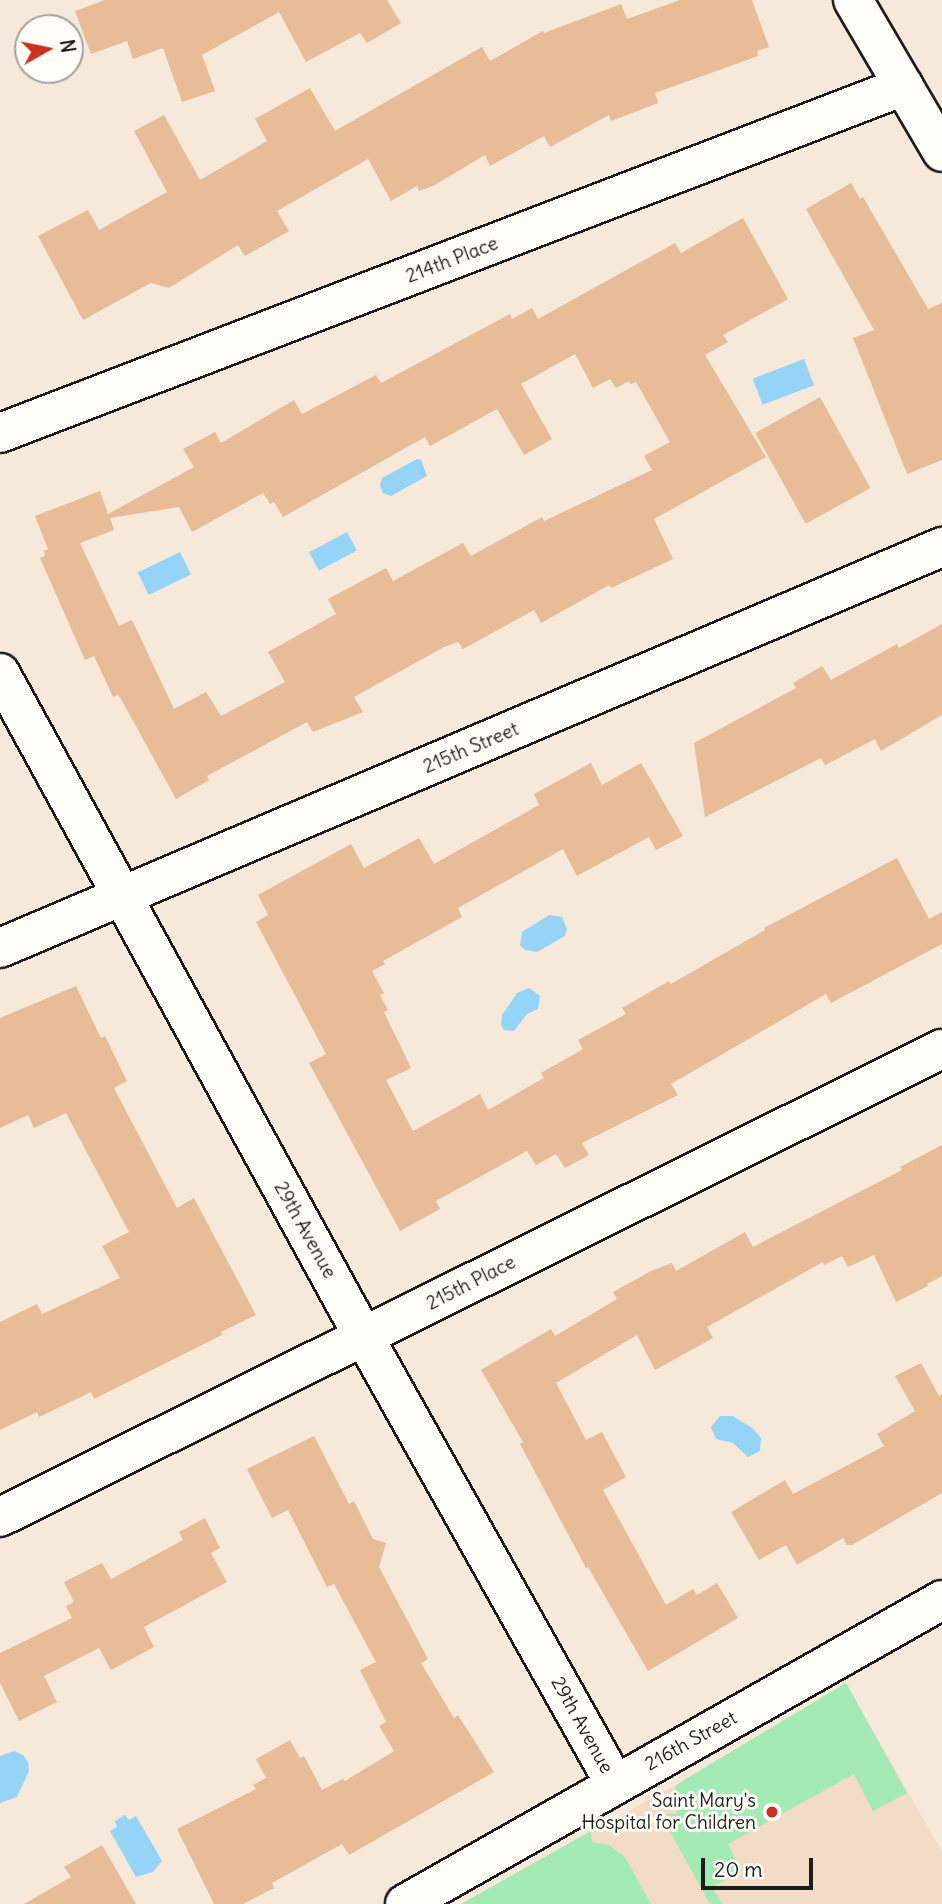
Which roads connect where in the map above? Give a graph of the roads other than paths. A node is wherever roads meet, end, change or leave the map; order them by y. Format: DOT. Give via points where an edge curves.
graph roads {
  1 [pos="853,0"];
  2 [pos="904,86"];
  3 [pos="942,152"];
  4 [pos="0,433"];
  5 [pos="942,547"];
  6 [pos="0,673"];
  7 [pos="122,896"];
  8 [pos="0,948"];
  9 [pos="942,1049"];
  10 [pos="364,1337"];
  11 [pos="0,1517"];
  12 [pos="942,1600"];
  13 [pos="615,1784"];
  14 [pos="405,1904"];
  1 -- 2 [label="street"];
  2 -- 3 [label="street"];
  2 -- 4 [label="street, 214th Place"];
  5 -- 7 [label="street, 215th Street"];
  6 -- 7 [label="street, 29th Avenue"];
  7 -- 8 [label="street, 215th Street"];
  7 -- 10 [label="street, 29th Avenue"];
  9 -- 10 [label="street, 215th Place"];
  10 -- 11 [label="street, 215th Place"];
  10 -- 13 [label="street, 29th Avenue"];
  12 -- 13 [label="street, 216th Street"];
  13 -- 14 [label="street, 216th Street"];
}
